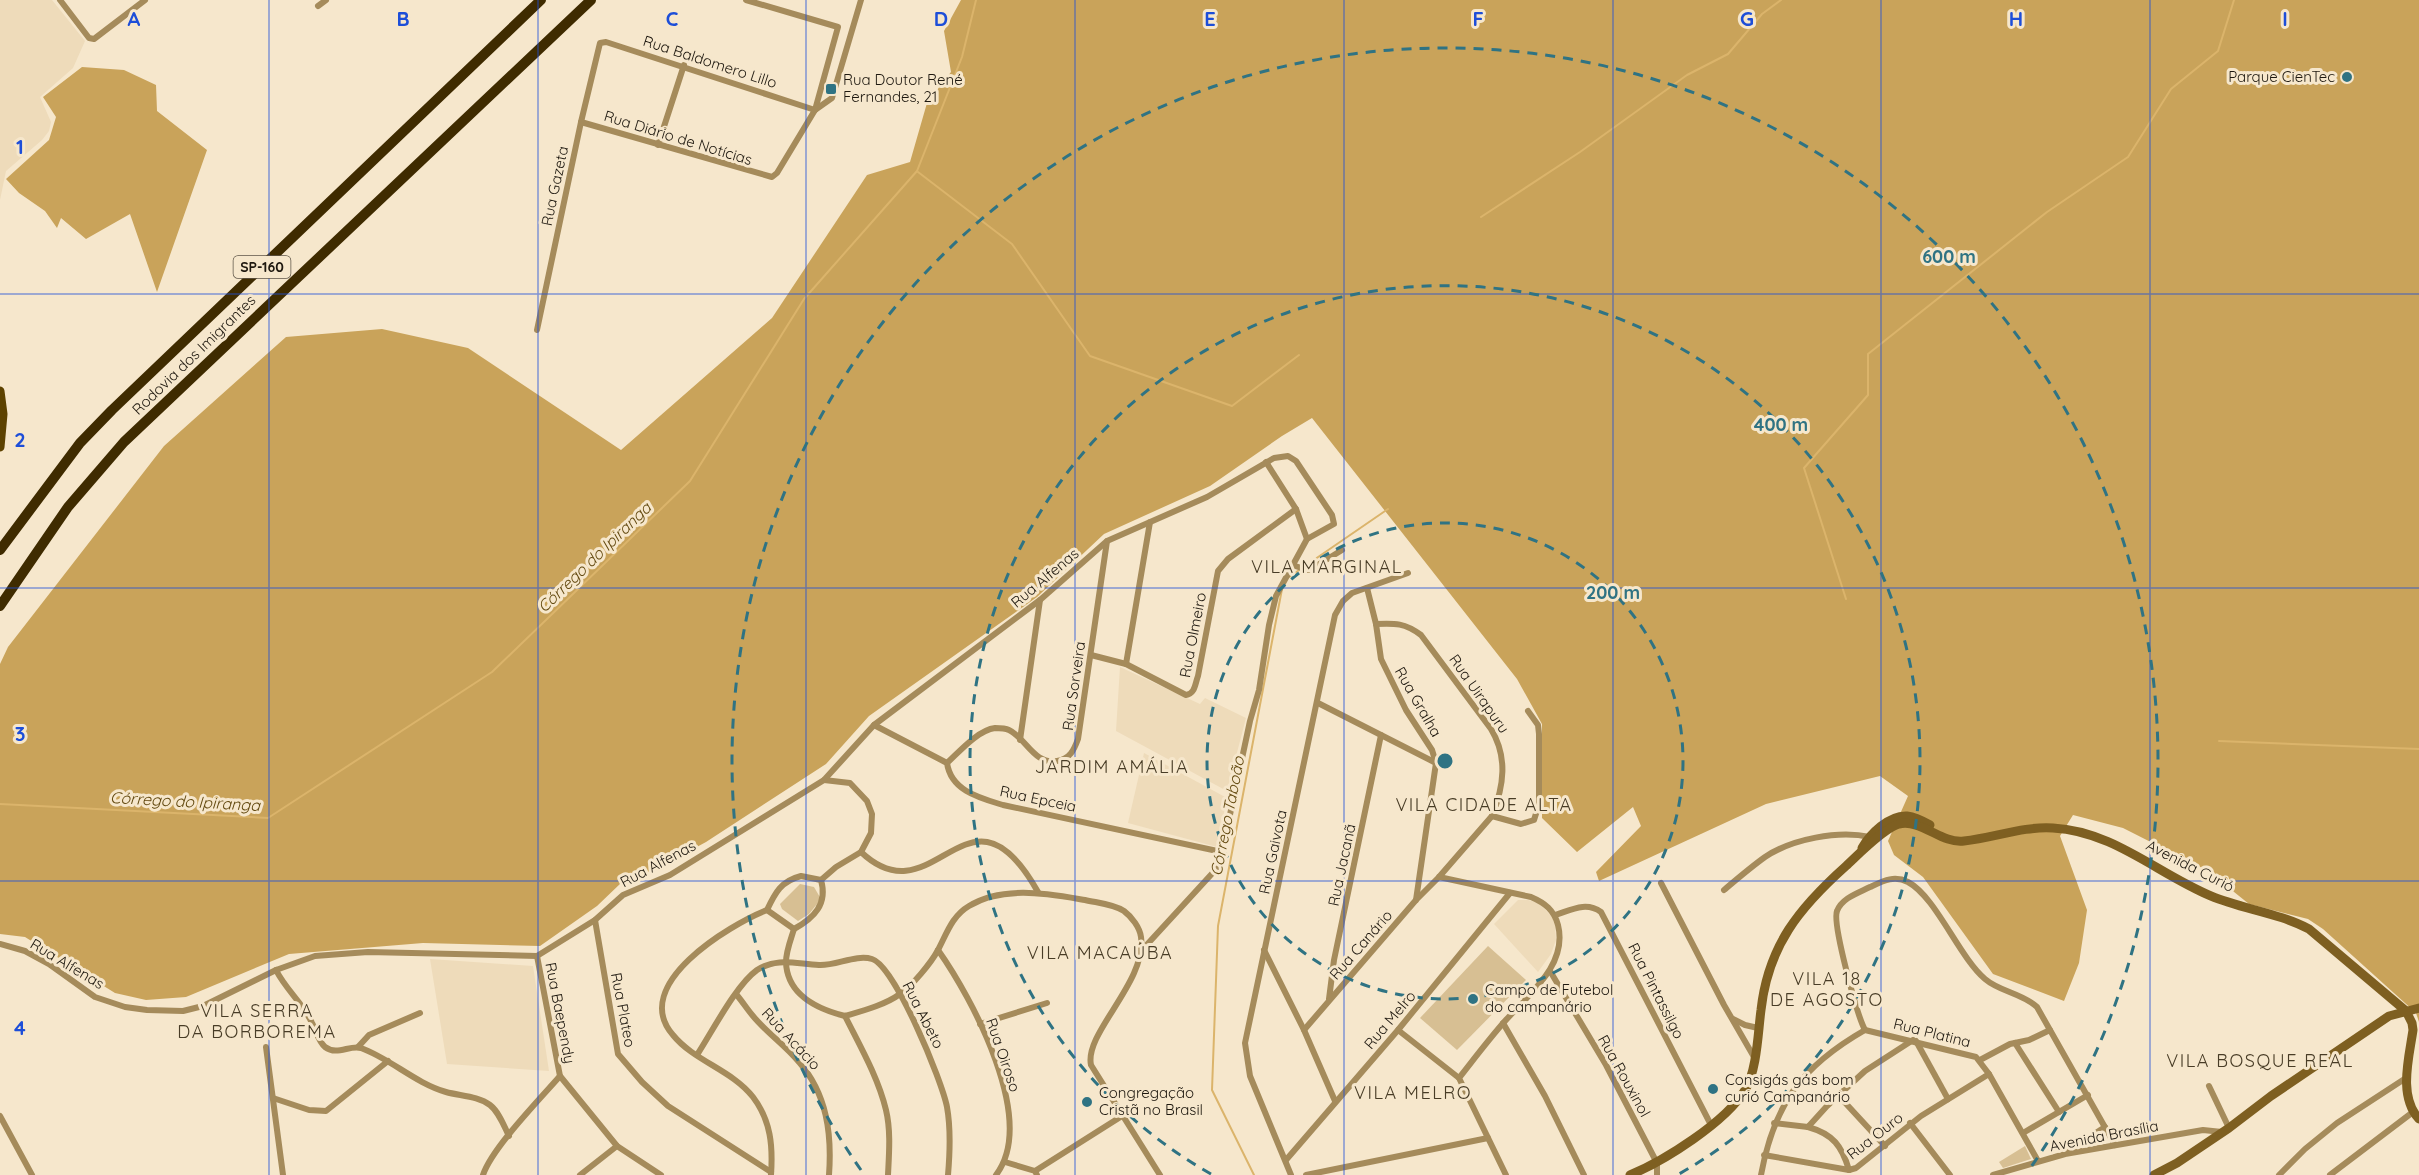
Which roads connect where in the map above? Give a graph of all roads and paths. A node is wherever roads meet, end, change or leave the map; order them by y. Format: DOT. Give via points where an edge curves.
graph roads {
  1 [pos="60,0"];
  2 [pos="145,0"];
  3 [pos="326,0"];
  4 [pos="541,0"];
  5 [pos="591,0"];
  6 [pos="746,0"];
  7 [pos="861,0"];
  8 [pos="318,6"];
  9 [pos="598,46"];
  10 [pos="684,65"];
  11 [pos="815,110"];
  12 [pos="581,122"];
  13 [pos="658,145"];
  14 [pos="537,330"];
  15 [pos="0,391"];
  16 [pos="0,447"];
  17 [pos="1266,462"];
  18 [pos="1296,509"];
  19 [pos="1150,522"];
  20 [pos="1307,539"];
  21 [pos="1107,541"];
  22 [pos="0,550"];
  23 [pos="1342,550"];
  24 [pos="1292,565"];
  25 [pos="1408,573"];
  26 [pos="1367,588"];
  27 [pos="1040,600"];
  28 [pos="0,606"];
  29 [pos="1376,624"];
  30 [pos="1091,655"];
  31 [pos="1125,664"];
  32 [pos="1318,703"];
  33 [pos="1528,711"];
  34 [pos="874,725"];
  35 [pos="1381,735"];
  36 [pos="1020,740"];
  37 [pos="946,763"];
  38 [pos="1436,763"];
  39 [pos="824,780"];
  40 [pos="1492,816"];
  41 [pos="1872,839"];
  42 [pos="861,852"];
  43 [pos="1222,852"];
  44 [pos="1439,878"];
  45 [pos="820,880"];
  46 [pos="1661,883"];
  47 [pos="1724,890"];
  48 [pos="1038,892"];
  49 [pos="1510,893"];
  50 [pos="1416,900"];
  51 [pos="767,910"];
  52 [pos="1555,915"];
  53 [pos="595,920"];
  54 [pos="794,929"];
  55 [pos="0,944"];
  56 [pos="1264,949"];
  57 [pos="938,950"];
  58 [pos="1142,950"];
  59 [pos="537,956"];
  60 [pos="786,961"];
  61 [pos="276,970"];
  62 [pos="1550,971"];
  63 [pos="736,994"];
  64 [pos="899,994"];
  65 [pos="1329,1001"];
  66 [pos="1047,1003"];
  67 [pos="2419,1008"];
  68 [pos="2406,1011"];
  69 [pos="420,1013"];
  70 [pos="845,1016"];
  71 [pos="1730,1017"];
  72 [pos="1503,1023"];
  73 [pos="980,1024"];
  74 [pos="1758,1028"];
  75 [pos="2050,1029"];
  76 [pos="1304,1030"];
  77 [pos="1398,1030"];
  78 [pos="1865,1030"];
  79 [pos="1915,1041"];
  80 [pos="2015,1043"];
  81 [pos="266,1047"];
  82 [pos="358,1047"];
  83 [pos="697,1055"];
  84 [pos="1754,1057"];
  85 [pos="1980,1060"];
  86 [pos="388,1061"];
  87 [pos="1989,1074"];
  88 [pos="561,1076"];
  89 [pos="1459,1078"];
  90 [pos="2406,1078"];
  91 [pos="2209,1086"];
  92 [pos="1838,1095"];
  93 [pos="2088,1095"];
  94 [pos="273,1098"];
  95 [pos="1948,1099"];
  96 [pos="1335,1101"];
  97 [pos="2059,1112"];
  98 [pos="2416,1115"];
  99 [pos="0,1116"];
  100 [pos="1122,1116"];
  101 [pos="1774,1123"];
  102 [pos="1911,1123"];
  103 [pos="1710,1125"];
  104 [pos="1808,1127"];
  105 [pos="2105,1127"];
  106 [pos="2225,1130"];
  107 [pos="2023,1133"];
  108 [pos="509,1136"];
  109 [pos="1488,1138"];
  110 [pos="2115,1145"];
  111 [pos="616,1146"];
  112 [pos="1885,1146"];
  113 [pos="2064,1154"];
  114 [pos="1764,1155"];
  115 [pos="1286,1160"];
  116 [pos="2038,1161"];
  117 [pos="1005,1162"];
  118 [pos="1657,1163"];
  119 [pos="1849,1170"];
  120 [pos="771,1173"];
  121 [pos="1036,1173"];
  122 [pos="32,1175"];
  123 [pos="283,1175"];
  124 [pos="483,1175"];
  125 [pos="580,1175"];
  126 [pos="661,1175"];
  127 [pos="829,1175"];
  128 [pos="888,1175"];
  129 [pos="948,1175"];
  130 [pos="996,1175"];
  131 [pos="1160,1175"];
  132 [pos="1291,1175"];
  133 [pos="1306,1175"];
  134 [pos="1506,1175"];
  135 [pos="1584,1175"];
  136 [pos="1630,1175"];
  137 [pos="1657,1175"];
  138 [pos="1761,1175"];
  139 [pos="1950,1175"];
  140 [pos="1993,1175"];
  141 [pos="2154,1175"];
  142 [pos="2279,1175"];
  143 [pos="2330,1175"];
  1 -- 2 [label="street" via="91,39"];
  3 -- 8 [label="street"];
  4 -- 22 [label="highway, Rodovia dos Imigrantes / SP-160" via="111,410 80,443"];
  5 -- 28 [label="highway, Rodovia dos Imigrantes / SP-160" via="124,442 68,507"];
  6 -- 11 [label="street" via="838,27"];
  7 -- 11 [label="street" via="835,92"];
  9 -- 10 [label="street, Rua Baldomero Lillo" via="606,42"];
  9 -- 12 [label="street, Rua Gazeta"];
  10 -- 11 [label="street, Rua Baldomero Lillo"];
  10 -- 13 [label="street"];
  11 -- 13 [label="street, Rua Diário de Notícias" via="777,173 768,178"];
  12 -- 13 [label="street, Rua Diário de Notícias"];
  12 -- 14 [label="street, Rua Gazeta"];
  15 -- 16 [label="main road"];
  17 -- 18 [label="street"];
  17 -- 19 [label="street, Rua Alfenas" via="1207,498"];
  17 -- 20 [label="street, Rua Alfenas" via="1282,455 1296,461 1332,514 1334,524"];
  18 -- 20 [label="street"];
  18 -- 31 [label="street, Rua Olmeiro" via="1228,559 1218,571 1193,692 1186,695"];
  19 -- 21 [label="street, Rua Alfenas"];
  19 -- 31 [label="street"];
  20 -- 24 [label="street"];
  21 -- 27 [label="street, Rua Alfenas"];
  21 -- 30 [label="street, Rua Sorveira"];
  23 -- 24 [label="street" via="1308,570"];
  24 -- 43 [label="street" via="1276,596"];
  25 -- 26 [label="street, Rua Gaivota"];
  26 -- 29 [label="street, Rua Gralha"];
  26 -- 32 [label="street, Rua Gaivota" via="1342,601 1335,615"];
  27 -- 34 [label="street, Rua Alfenas"];
  27 -- 36 [label="street"];
  29 -- 38 [label="street, Rua Gralha" via="1380,659 1388,678"];
  29 -- 40 [label="street, Rua Uirapuru" via="1397,623 1421,635 1499,742 1503,776"];
  30 -- 31 [label="street, Rua Olmeiro"];
  30 -- 36 [label="street, Rua Sorveira" via="1078,739 1068,758 1049,762"];
  32 -- 35 [label="street"];
  32 -- 56 [label="street, Rua Gaivota"];
  33 -- 40 [label="street" via="1539,734 1537,814 1530,823"];
  34 -- 37 [label="street, Rua Epceia"];
  34 -- 39 [label="street, Rua Alfenas"];
  35 -- 38 [label="street"];
  35 -- 65 [label="street, Rua Jacanã"];
  36 -- 37 [label="street, Rua Sorveira" via="1009,730 991,728"];
  37 -- 43 [label="street, Rua Epceia" via="956,784 985,799"];
  38 -- 50 [label="street"];
  39 -- 42 [label="street" via="850,783 867,801 872,814 871,833"];
  39 -- 53 [label="street, Rua Alfenas" via="670,875 622,895"];
  40 -- 44 [label="street, Rua Canário"];
  41 -- 47 [label="street" via="1843,835 1787,847 1766,856"];
  41 -- 68 [label="street, Avenida Curió" via="1901,824 1968,841 2031,829 2080,832 2113,843 2208,895 2295,921"];
  41 -- 74 [label="street, Avenida Curió" via="1814,894 1784,935 1763,988"];
  42 -- 45 [label="street"];
  42 -- 48 [label="street" via="889,871 909,872 974,841 989,842 1006,849 1018,860"];
  43 -- 58 [label="street" via="1219,866"];
  44 -- 49 [label="street"];
  44 -- 50 [label="street, Rua Canário"];
  45 -- 51 [label="street" via="790,878 781,885"];
  45 -- 54 [label="street" via="822,903 816,913"];
  46 -- 71 [label="street"];
  48 -- 57 [label="street" via="1005,895 968,907 945,932"];
  48 -- 58 [label="street" via="1111,905 1125,912 1141,934"];
  49 -- 52 [label="street" via="1544,902"];
  49 -- 77 [label="street, Rua Melro"];
  50 -- 65 [label="street, Rua Canário"];
  51 -- 54 [label="street"];
  51 -- 83 [label="street" via="735,924 706,944 671,981 662,1008 664,1020 673,1036"];
  52 -- 62 [label="street" via="1560,933 1558,954"];
  52 -- 103 [label="street, Rua Pintassilgo" via="1582,906 1594,906 1601,912"];
  53 -- 59 [label="street, Rua Alfenas"];
  53 -- 120 [label="street, Rua Plateo" via="618,1054 668,1106"];
  54 -- 60 [label="street"];
  55 -- 61 [label="street, Rua Alfenas" via="33,955 95,997 147,1011 183,1011 203,1006"];
  56 -- 76 [label="street"];
  56 -- 115 [label="street, Rua Gaivota" via="1245,1058 1260,1104"];
  57 -- 64 [label="street"];
  57 -- 73 [label="street, Rua Oiroso" via="963,987"];
  58 -- 100 [label="street" via="1130,981 1090,1050 1091,1065"];
  59 -- 61 [label="street, Rua Alfenas" via="368,952 315,956"];
  59 -- 88 [label="street, Rua Baependy"];
  60 -- 63 [label="street" via="770,963 755,971"];
  60 -- 64 [label="street, Rua Abeto" via="835,964 870,958 878,961"];
  60 -- 70 [label="street" via="791,982 800,995 812,1005"];
  61 -- 82 [label="street" via="302,1005 324,1045 339,1051"];
  62 -- 72 [label="street"];
  62 -- 118 [label="street, Rua Rouxinol" via="1606,1065"];
  63 -- 83 [label="street"];
  63 -- 127 [label="street, Rua Acácio" via="813,1080 829,1126"];
  64 -- 70 [label="street"];
  64 -- 129 [label="street, Rua Abeto" via="941,1085 951,1144"];
  65 -- 76 [label="street, Rua Canário"];
  66 -- 73 [label="street"];
  67 -- 68 [label="street"];
  68 -- 90 [label="street" via="2413,1030"];
  68 -- 106 [label="street" via="2385,1019"];
  69 -- 82 [label="street" via="369,1035"];
  70 -- 128 [label="street" via="877,1082 886,1111"];
  71 -- 74 [label="street"];
  71 -- 84 [label="street"];
  72 -- 89 [label="street"];
  72 -- 135 [label="street"];
  73 -- 117 [label="street, Rua Oiroso" via="1007,1100 1010,1125"];
  74 -- 84 [label="street, Avenida Curió"];
  75 -- 78 [label="street" via="2030,1000 1986,980 1916,888 1898,879 1887,879 1851,896 1841,904 1835,920"];
  75 -- 80 [label="street, Rua Platina"];
  75 -- 93 [label="street"];
  76 -- 96 [label="street"];
  77 -- 89 [label="street"];
  77 -- 96 [label="street, Rua Melro"];
  78 -- 79 [label="street, Rua Platina"];
  78 -- 101 [label="street" via="1833,1051 1796,1086"];
  79 -- 85 [label="street, Rua Platina"];
  79 -- 92 [label="street" via="1865,1071"];
  79 -- 95 [label="street"];
  80 -- 85 [label="street, Rua Platina"];
  80 -- 97 [label="street"];
  81 -- 94 [label="street"];
  82 -- 86 [label="street"];
  83 -- 120 [label="street" via="742,1086 761,1109 772,1144"];
  84 -- 103 [label="street, Avenida Curió" via="1745,1091"];
  85 -- 87 [label="street, Rua Platina"];
  86 -- 94 [label="street" via="326,1111 309,1110"];
  86 -- 108 [label="street" via="438,1090 488,1103"];
  87 -- 95 [label="street, Rua Ouro"];
  87 -- 107 [label="street, Rua Platina"];
  88 -- 108 [label="street"];
  88 -- 111 [label="street, Rua Baependy"];
  89 -- 109 [label="street"];
  90 -- 98 [label="street"];
  90 -- 142 [label="street" via="2337,1123"];
  91 -- 106 [label="street"];
  92 -- 104 [label="street"];
  92 -- 112 [label="street"];
  93 -- 97 [label="street"];
  93 -- 105 [label="street"];
  94 -- 123 [label="street"];
  95 -- 102 [label="street, Rua Ouro"];
  96 -- 115 [label="street, Rua Melro"];
  97 -- 107 [label="street"];
  98 -- 143 [label="street"];
  99 -- 122 [label="street"];
  100 -- 121 [label="street"];
  100 -- 131 [label="street"];
  101 -- 104 [label="street"];
  101 -- 114 [label="street"];
  102 -- 112 [label="street, Rua Ouro"];
  102 -- 139 [label="street"];
  103 -- 118 [label="street, Avenida Curió"];
  104 -- 119 [label="street" via="1819,1130 1840,1146"];
  105 -- 110 [label="street"];
  105 -- 113 [label="street"];
  106 -- 110 [label="street, Avenida Brasília"];
  106 -- 141 [label="street"];
  107 -- 116 [label="street, Rua Platina"];
  108 -- 124 [label="street"];
  109 -- 133 [label="street"];
  109 -- 134 [label="street"];
  110 -- 113 [label="street, Avenida Brasília"];
  111 -- 125 [label="street"];
  111 -- 126 [label="street, Rua Baependy"];
  112 -- 119 [label="street, Rua Ouro"];
  113 -- 116 [label="street, Avenida Brasília"];
  114 -- 119 [label="street, Rua Ouro"];
  114 -- 138 [label="street"];
  115 -- 132 [label="street, Rua Gaivota"];
  116 -- 140 [label="street, Avenida Brasília"];
  117 -- 121 [label="street"];
  117 -- 130 [label="street, Rua Oiroso"];
  118 -- 136 [label="street, Avenida Curió"];
  118 -- 137 [label="street"];
}
